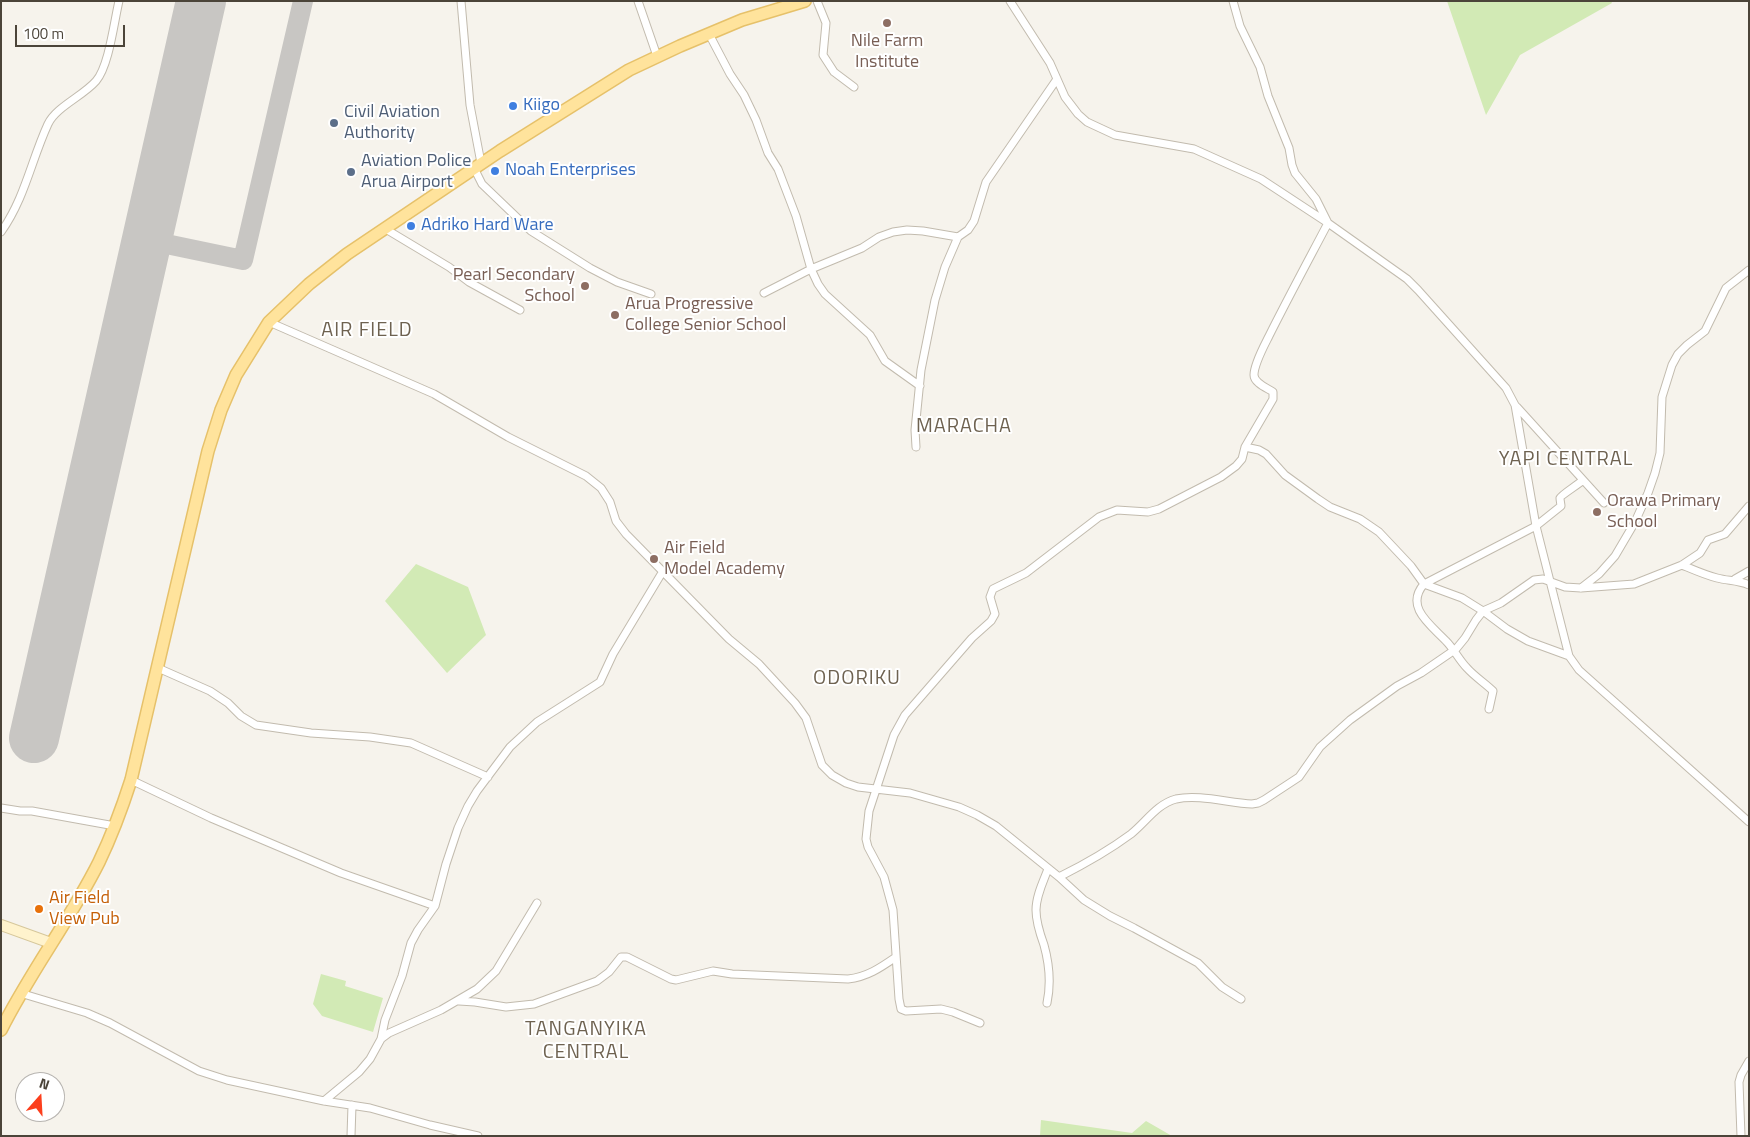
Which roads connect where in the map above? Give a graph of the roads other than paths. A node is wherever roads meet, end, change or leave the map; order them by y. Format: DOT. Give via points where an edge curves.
graph roads {
  1 [pos="119,1"];
  2 [pos="461,1"];
  3 [pos="638,1"];
  4 [pos="805,1"];
  5 [pos="817,1"];
  6 [pos="1010,1"];
  7 [pos="1233,1"];
  8 [pos="709,34"];
  9 [pos="656,56"];
  10 [pos="1057,79"];
  11 [pos="854,87"];
  12 [pos="478,166"];
  13 [pos="1328,223"];
  14 [pos="384,228"];
  15 [pos="1,232"];
  16 [pos="958,237"];
  17 [pos="811,269"];
  18 [pos="1749,270"];
  19 [pos="651,294"];
  20 [pos="764,294"];
  21 [pos="520,310"];
  22 [pos="269,322"];
  23 [pos="920,386"];
  24 [pos="1515,405"];
  25 [pos="916,447"];
  26 [pos="1245,447"];
  27 [pos="1583,480"];
  28 [pos="1604,503"];
  29 [pos="1749,506"];
  30 [pos="1536,526"];
  31 [pos="1682,565"];
  32 [pos="1749,570"];
  33 [pos="662,572"];
  34 [pos="1735,579"];
  35 [pos="1550,582"];
  36 [pos="1424,584"];
  37 [pos="1749,585"];
  38 [pos="1580,588"];
  39 [pos="1483,611"];
  40 [pos="1453,650"];
  41 [pos="1569,656"];
  42 [pos="158,668"];
  43 [pos="1488,709"];
  44 [pos="488,777"];
  45 [pos="131,780"];
  46 [pos="876,788"];
  47 [pos="1,808"];
  48 [pos="1749,822"];
  49 [pos="115,826"];
  50 [pos="1048,869"];
  51 [pos="1059,877"];
  52 [pos="537,903"];
  53 [pos="435,906"];
  54 [pos="1,925"];
  55 [pos="51,943"];
  56 [pos="896,957"];
  57 [pos="20,993"];
  58 [pos="1241,1000"];
  59 [pos="459,1001"];
  60 [pos="1047,1003"];
  61 [pos="980,1023"];
  62 [pos="1,1030"];
  63 [pos="381,1039"];
  64 [pos="1749,1061"];
  65 [pos="324,1101"];
  66 [pos="352,1105"];
  67 [pos="351,1136"];
  68 [pos="478,1136"];
  69 [pos="1740,1136"];
  1 -- 15 [label="street" via="102,72 95,83 48,122 12,217"];
  2 -- 12 [label="street"];
  3 -- 9 [label="street"];
  4 -- 8 [label="main road"];
  5 -- 11 [label="street" via="826,23 823,55 834,72"];
  6 -- 10 [label="street"];
  7 -- 13 [label="street" via="1289,148 1292,165"];
  8 -- 9 [label="main road"];
  8 -- 17 [label="street" via="744,95 778,169"];
  9 -- 12 [label="main road"];
  10 -- 13 [label="street" via="1078,114 1095,126 1127,138 1194,149 1261,179"];
  10 -- 16 [label="street" via="986,182 974,221"];
  12 -- 14 [label="main road"];
  12 -- 19 [label="street" via="482,184 531,231 590,268"];
  13 -- 24 [label="street" via="1413,284 1506,388"];
  13 -- 26 [label="street" via="1256,367 1254,378 1273,392 1273,399"];
  14 -- 21 [label="street"];
  14 -- 22 [label="main road" via="310,284"];
  16 -- 17 [label="street" via="923,231 893,232"];
  16 -- 23 [label="street" via="935,300"];
  17 -- 20 [label="street"];
  17 -- 23 [label="street" via="825,294 870,335 886,361"];
  18 -- 38 [label="street" via="1726,288 1705,331 1678,354 1672,365 1662,397 1660,453 1648,493 1615,556 1600,574"];
  22 -- 33 [label="street" via="434,394 586,476 601,488 616,521 626,534"];
  22 -- 42 [label="main road" via="236,375 221,410 208,451"];
  23 -- 25 [label="street"];
  24 -- 27 [label="street"];
  24 -- 30 [label="street"];
  26 -- 36 [label="street" via="1266,454 1285,475 1318,499 1379,532"];
  26 -- 46 [label="street" via="1240,462 1221,477 1154,510 1138,513 1117,510 1099,517 1026,573 993,589 990,597 993,619 972,638 905,716 894,735"];
  27 -- 28 [label="street"];
  27 -- 30 [label="street" via="1562,495 1561,506"];
  29 -- 31 [label="street" via="1725,534 1708,540 1700,553"];
  30 -- 35 [label="street"];
  30 -- 36 [label="street"];
  31 -- 34 [label="street" via="1715,577"];
  31 -- 38 [label="street" via="1634,584"];
  32 -- 34 [label="street"];
  33 -- 44 [label="street" via="600,682 538,722 510,747"];
  33 -- 46 [label="street" via="795,703 806,718 822,764 832,775 858,787"];
  34 -- 37 [label="street"];
  35 -- 38 [label="street"];
  35 -- 39 [label="street" via="1534,580 1501,603"];
  35 -- 41 [label="street"];
  36 -- 39 [label="street" via="1451,593"];
  36 -- 40 [label="street" via="1416,597 1421,614"];
  39 -- 40 [label="street"];
  39 -- 41 [label="street" via="1528,641"];
  40 -- 43 [label="street" via="1468,669 1493,691"];
  40 -- 51 [label="street" via="1350,720 1320,747 1298,777 1258,804 1177,799 1164,804 1104,853"];
  41 -- 48 [label="street" via="1580,670"];
  42 -- 44 [label="street" via="210,691 256,725 411,743"];
  42 -- 45 [label="main road"];
  44 -- 53 [label="street" via="468,806 458,828"];
  45 -- 49 [label="main road"];
  45 -- 53 [label="street" via="341,873"];
  46 -- 50 [label="street" via="932,799 976,815 996,826"];
  46 -- 56 [label="street" via="868,811 866,839 890,898"];
  47 -- 49 [label="street"];
  49 -- 55 [label="main road" via="98,863"];
  50 -- 51 [label="street"];
  50 -- 60 [label="street" via="1036,910 1048,969 1050,990"];
  51 -- 58 [label="street" via="1084,900 1198,963 1222,987"];
  52 -- 59 [label="street" via="496,971"];
  53 -- 63 [label="street" via="411,943"];
  54 -- 55 [label="street"];
  55 -- 57 [label="main road"];
  56 -- 59 [label="street" via="859,978 713,971 676,980 621,957 597,981 534,1004 506,1007"];
  56 -- 61 [label="street" via="903,1011 941,1009"];
  57 -- 62 [label="main road"];
  57 -- 65 [label="street" via="110,1023 212,1076"];
  59 -- 63 [label="street"];
  63 -- 65 [label="street" via="359,1072"];
  64 -- 69 [label="street" via="1739,1082"];
  65 -- 66 [label="street"];
  66 -- 67 [label="street"];
  66 -- 68 [label="street"];
}
